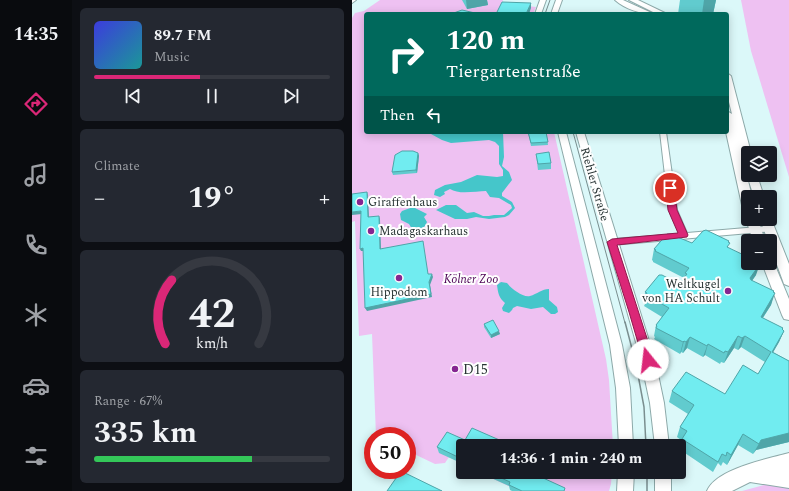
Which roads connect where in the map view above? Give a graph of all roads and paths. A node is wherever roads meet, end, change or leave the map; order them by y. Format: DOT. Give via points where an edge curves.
graph roads {
  1 [pos="543,0"];
  2 [pos="559,0"];
  3 [pos="618,0"];
  4 [pos="626,0"];
  5 [pos="632,0"];
  6 [pos="639,0"];
  7 [pos="645,5"];
  8 [pos="539,12"];
  9 [pos="555,12"];
  10 [pos="646,12"];
  11 [pos="648,12"];
  12 [pos="659,12"];
  13 [pos="729,84"];
  14 [pos="729,123"];
  15 [pos="563,134"];
  16 [pos="581,134"];
  17 [pos="663,134"];
  18 [pos="744,146"];
  19 [pos="744,190"];
  20 [pos="741,226"];
  21 [pos="768,226"];
  22 [pos="684,235"];
  23 [pos="612,242"];
  24 [pos="771,270"];
  25 [pos="789,281"];
  26 [pos="789,315"];
  27 [pos="626,439"];
  28 [pos="661,439"];
  29 [pos="787,468"];
  30 [pos="626,479"];
  31 [pos="663,479"];
  32 [pos="625,491"];
  33 [pos="663,491"];
  34 [pos="716,491"];
  1 -- 8 [label="main road"];
  2 -- 9 [label="main road"];
  3 -- 10 [label="main road"];
  4 -- 11 [label="main road"];
  5 -- 7 [label="main road"];
  6 -- 7 [label="main road"];
  7 -- 12 [label="main road"];
  13 -- 18 [label="main road"];
  14 -- 19 [label="main road"];
  15 -- 27 [label="main road, Riehler Straße" via="616,345 623,388"];
  16 -- 23 [label="main road, Riehler Straße"];
  17 -- 22 [label="street" via="673,210"];
  20 -- 22 [label="street"];
  21 -- 25 [label="main road"];
  22 -- 23 [label="street"];
  23 -- 28 [label="main road, Riehler Straße" via="648,360"];
  24 -- 26 [label="main road"];
  29 -- 34 [label="highway" via="746,473"];
  30 -- 32 [label="main road"];
  31 -- 33 [label="main road"];
}
